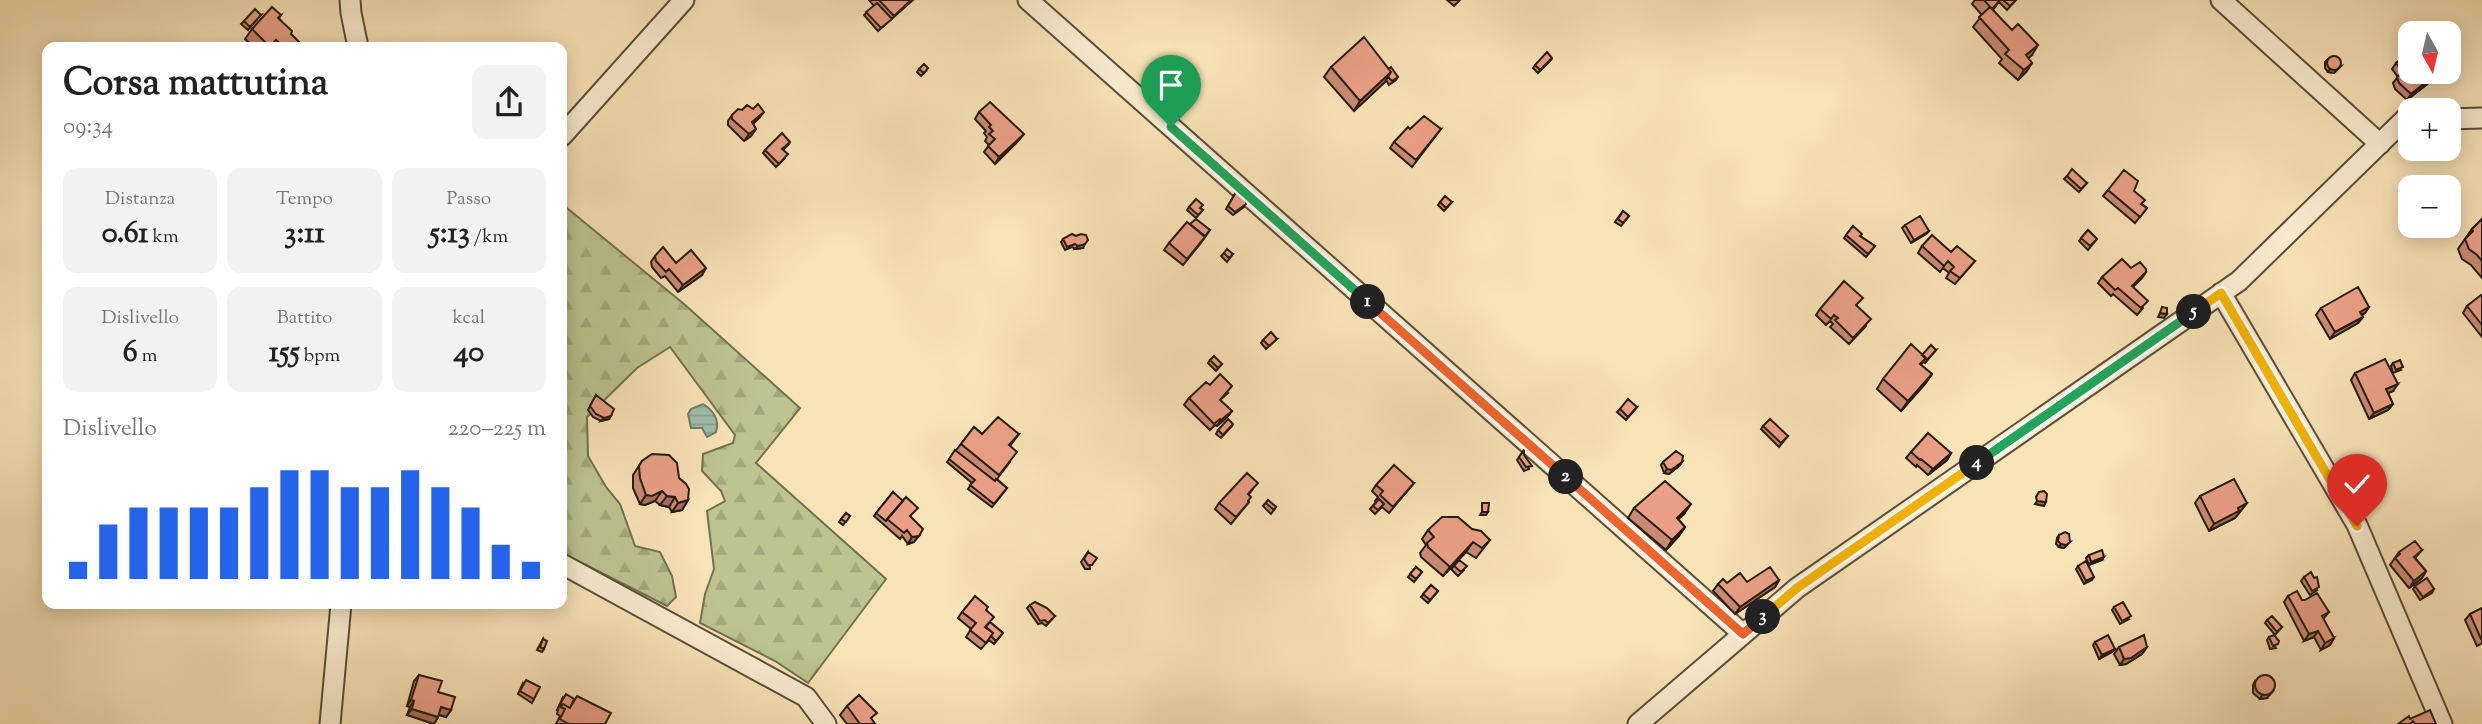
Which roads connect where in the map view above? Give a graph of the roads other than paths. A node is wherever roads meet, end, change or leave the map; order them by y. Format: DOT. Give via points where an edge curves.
graph roads {
  1 [pos="350,0"];
  2 [pos="684,0"];
  3 [pos="1028,0"];
  4 [pos="2221,0"];
  5 [pos="357,42"];
  6 [pos="2482,118"];
  7 [pos="2461,119"];
  8 [pos="2398,126"];
  9 [pos="567,130"];
  10 [pos="2380,144"];
  11 [pos="2221,293"];
  12 [pos="567,567"];
  13 [pos="341,609"];
  14 [pos="1743,634"];
  15 [pos="330,724"];
  16 [pos="826,724"];
  17 [pos="1637,724"];
  18 [pos="2442,724"];
  1 -- 5 [label="street"];
  2 -- 9 [label="street"];
  3 -- 14 [label="street"];
  4 -- 10 [label="street"];
  6 -- 7 [label="street"];
  8 -- 10 [label="street"];
  10 -- 11 [label="street" via="2239,281"];
  11 -- 14 [label="street" via="1797,588"];
  11 -- 18 [label="street" via="2357,526"];
  12 -- 16 [label="street" via="806,697"];
  13 -- 15 [label="street"];
  14 -- 17 [label="street"];
}
